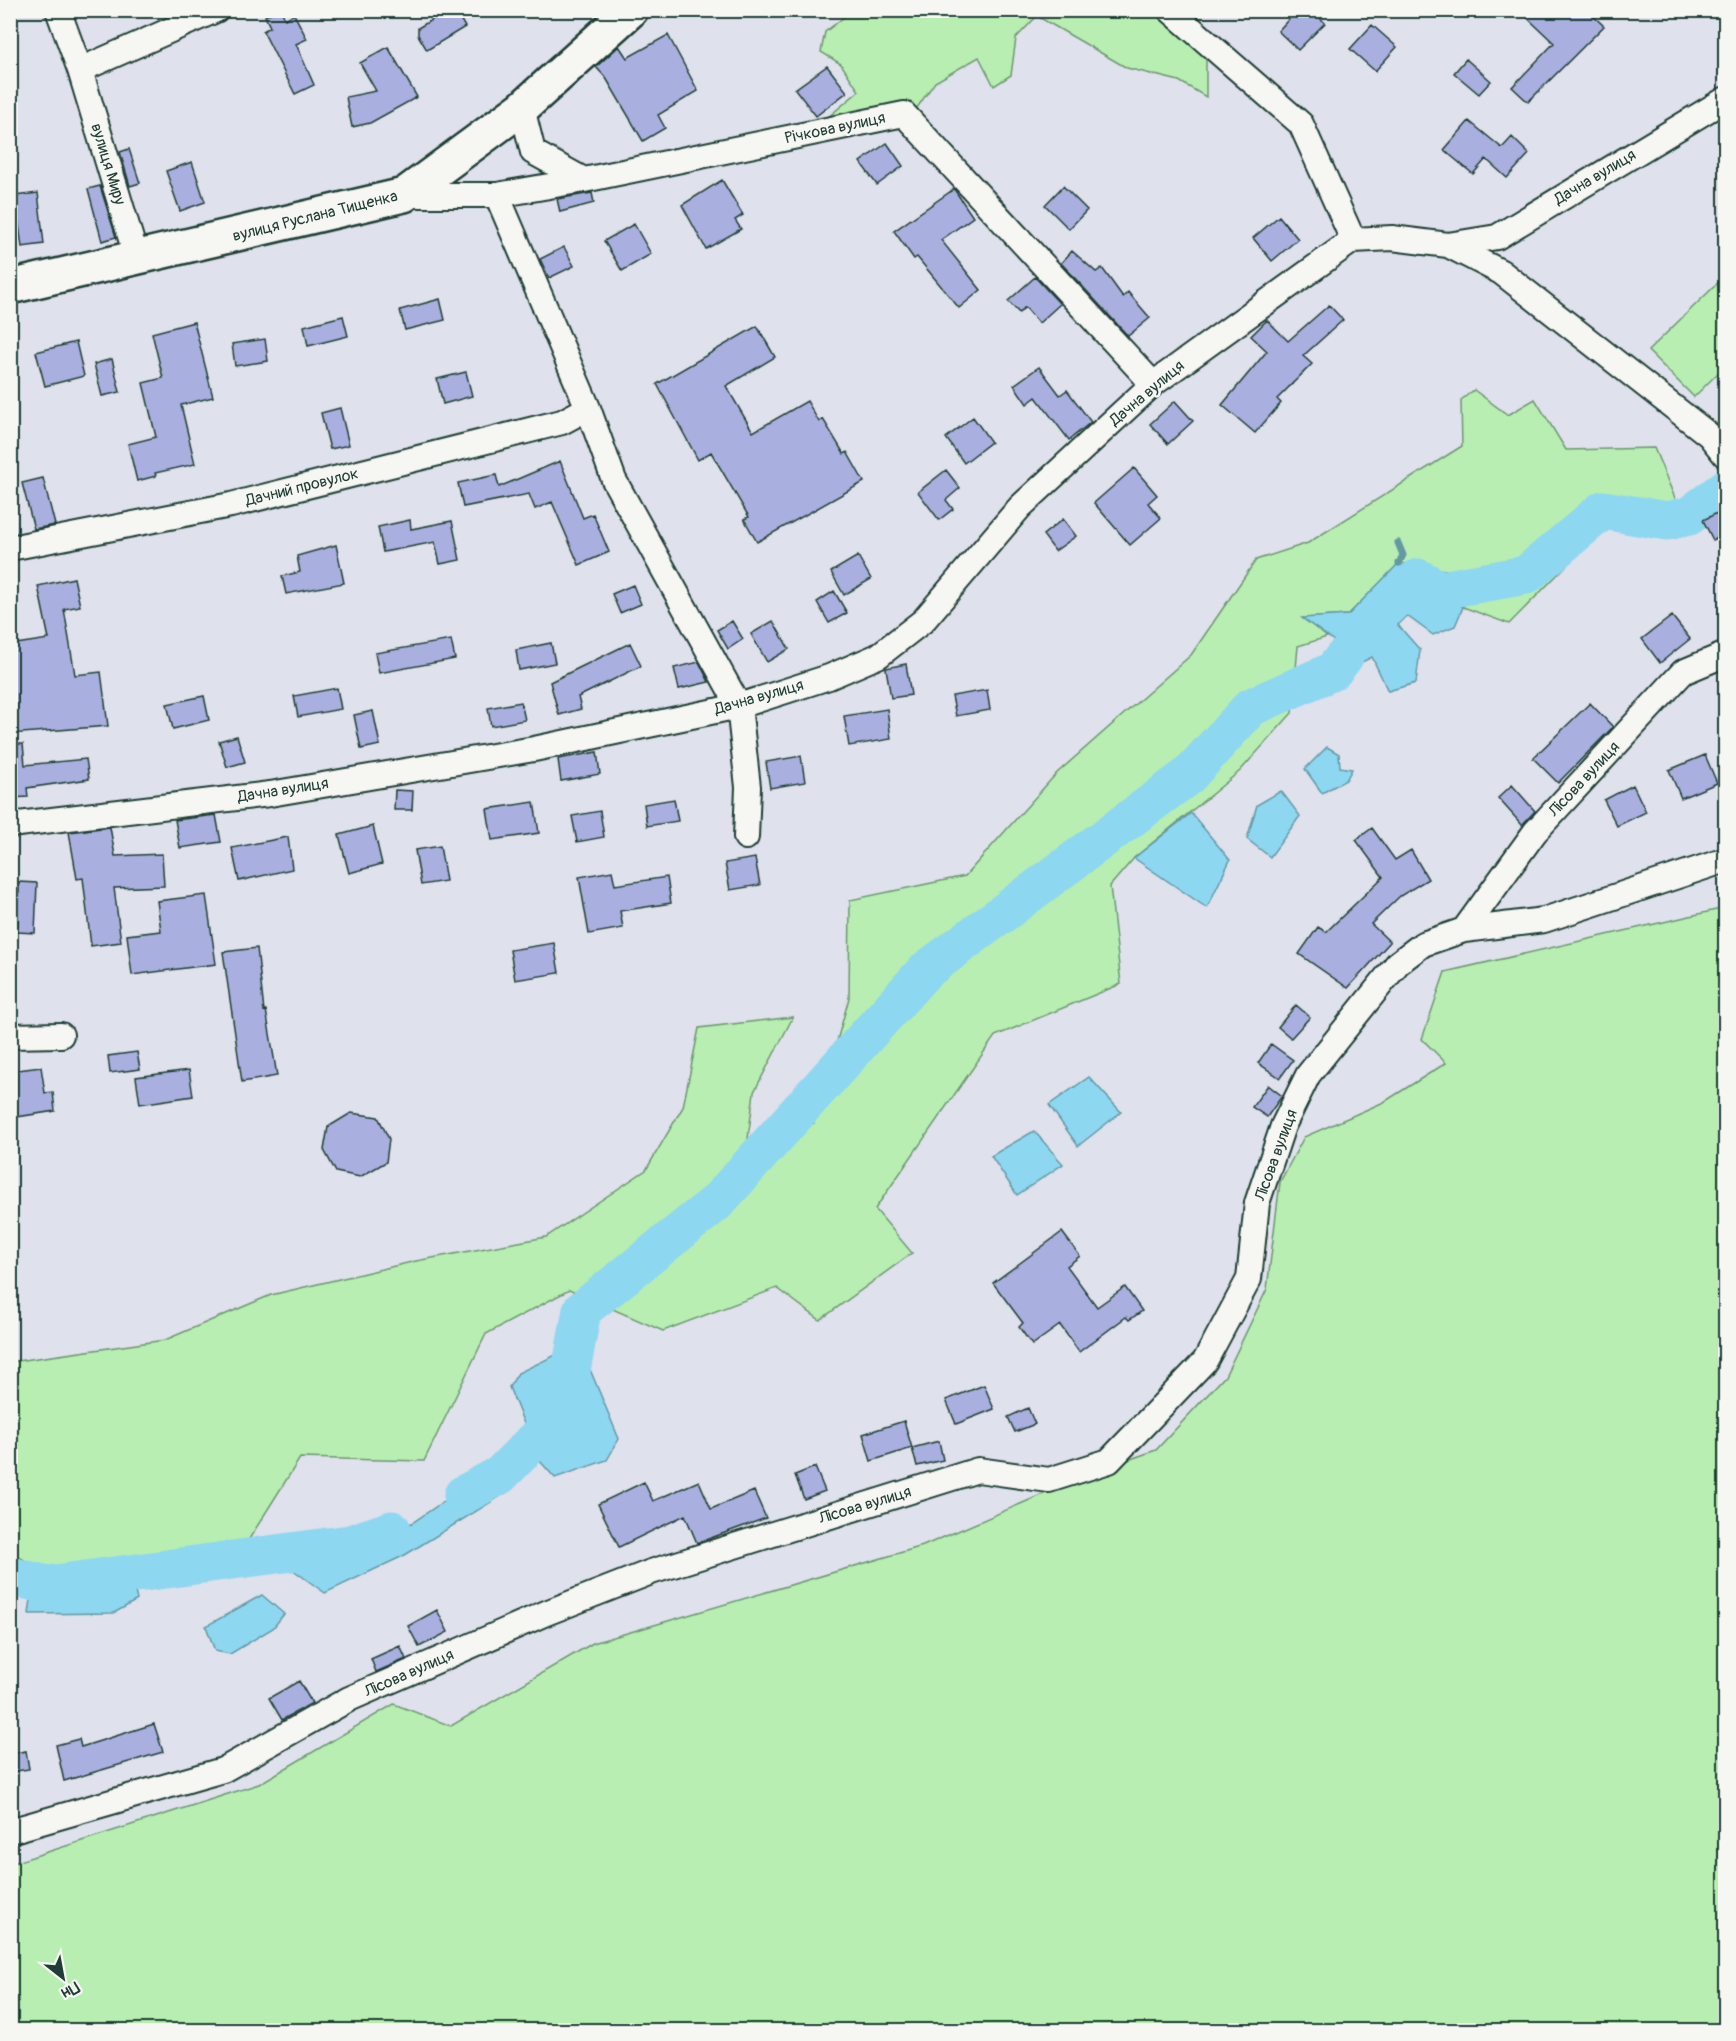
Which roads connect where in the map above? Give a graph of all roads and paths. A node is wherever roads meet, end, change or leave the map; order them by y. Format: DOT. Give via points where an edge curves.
graph roads {
  1 [pos="58,10"];
  2 [pos="216,10"];
  3 [pos="631,10"];
  4 [pos="1170,10"];
  5 [pos="80,70"];
  6 [pos="1725,99"];
  7 [pos="522,108"];
  8 [pos="584,180"];
  9 [pos="404,195"];
  10 [pos="497,195"];
  11 [pos="1353,240"];
  12 [pos="1448,245"];
  13 [pos="137,258"];
  14 [pos="10,287"];
  15 [pos="1153,384"];
  16 [pos="588,408"];
  17 [pos="1725,456"];
  18 [pos="10,548"];
  19 [pos="1725,654"];
  20 [pos="739,706"];
  21 [pos="10,825"];
  22 [pos="746,837"];
  23 [pos="1725,860"];
  24 [pos="1464,930"];
  25 [pos="61,1035"];
  26 [pos="10,1036"];
  27 [pos="10,1831"];
  1 -- 5 [label="street, вулиця Миру"];
  2 -- 5 [label="street"];
  3 -- 7 [label="street, вулиця Руслана Тищенка"];
  4 -- 11 [label="street" via="1300,124"];
  5 -- 13 [label="street, вулиця Миру"];
  6 -- 12 [label="street, Дачна вулиця" via="1497,237"];
  7 -- 8 [label="street" via="533,152"];
  7 -- 9 [label="street, вулиця Руслана Тищенка"];
  8 -- 10 [label="street, Річкова вулиця"];
  8 -- 15 [label="street, Річкова вулиця" via="903,114"];
  9 -- 10 [label="street, Річкова вулиця"];
  9 -- 13 [label="street, вулиця Руслана Тищенка"];
  10 -- 16 [label="street"];
  11 -- 12 [label="street, Дачна вулиця" via="1392,238"];
  11 -- 15 [label="street, Дачна вулиця"];
  12 -- 17 [label="street" via="1501,272 1710,435"];
  13 -- 14 [label="street, вулиця Руслана Тищенка"];
  15 -- 20 [label="street, Дачна вулиця" via="1020,507 924,621 878,656"];
  16 -- 18 [label="street, Дачний провулок" via="562,422 231,505"];
  16 -- 20 [label="street" via="614,480"];
  19 -- 24 [label="street, Лісова вулиця" via="1683,672 1535,832"];
  20 -- 21 [label="street, Дачна вулиця" via="534,749 270,794"];
  20 -- 22 [label="street" via="748,787"];
  23 -- 24 [label="street, Лісова вулиця" via="1544,920"];
  24 -- 27 [label="street, Лісова вулиця" via="1423,944 1398,963 1308,1075 1283,1126 1257,1203 1249,1280 1204,1362 1109,1461 1048,1480 978,1470 651,1572 349,1699 224,1770"];
  25 -- 26 [label="street"];
}
